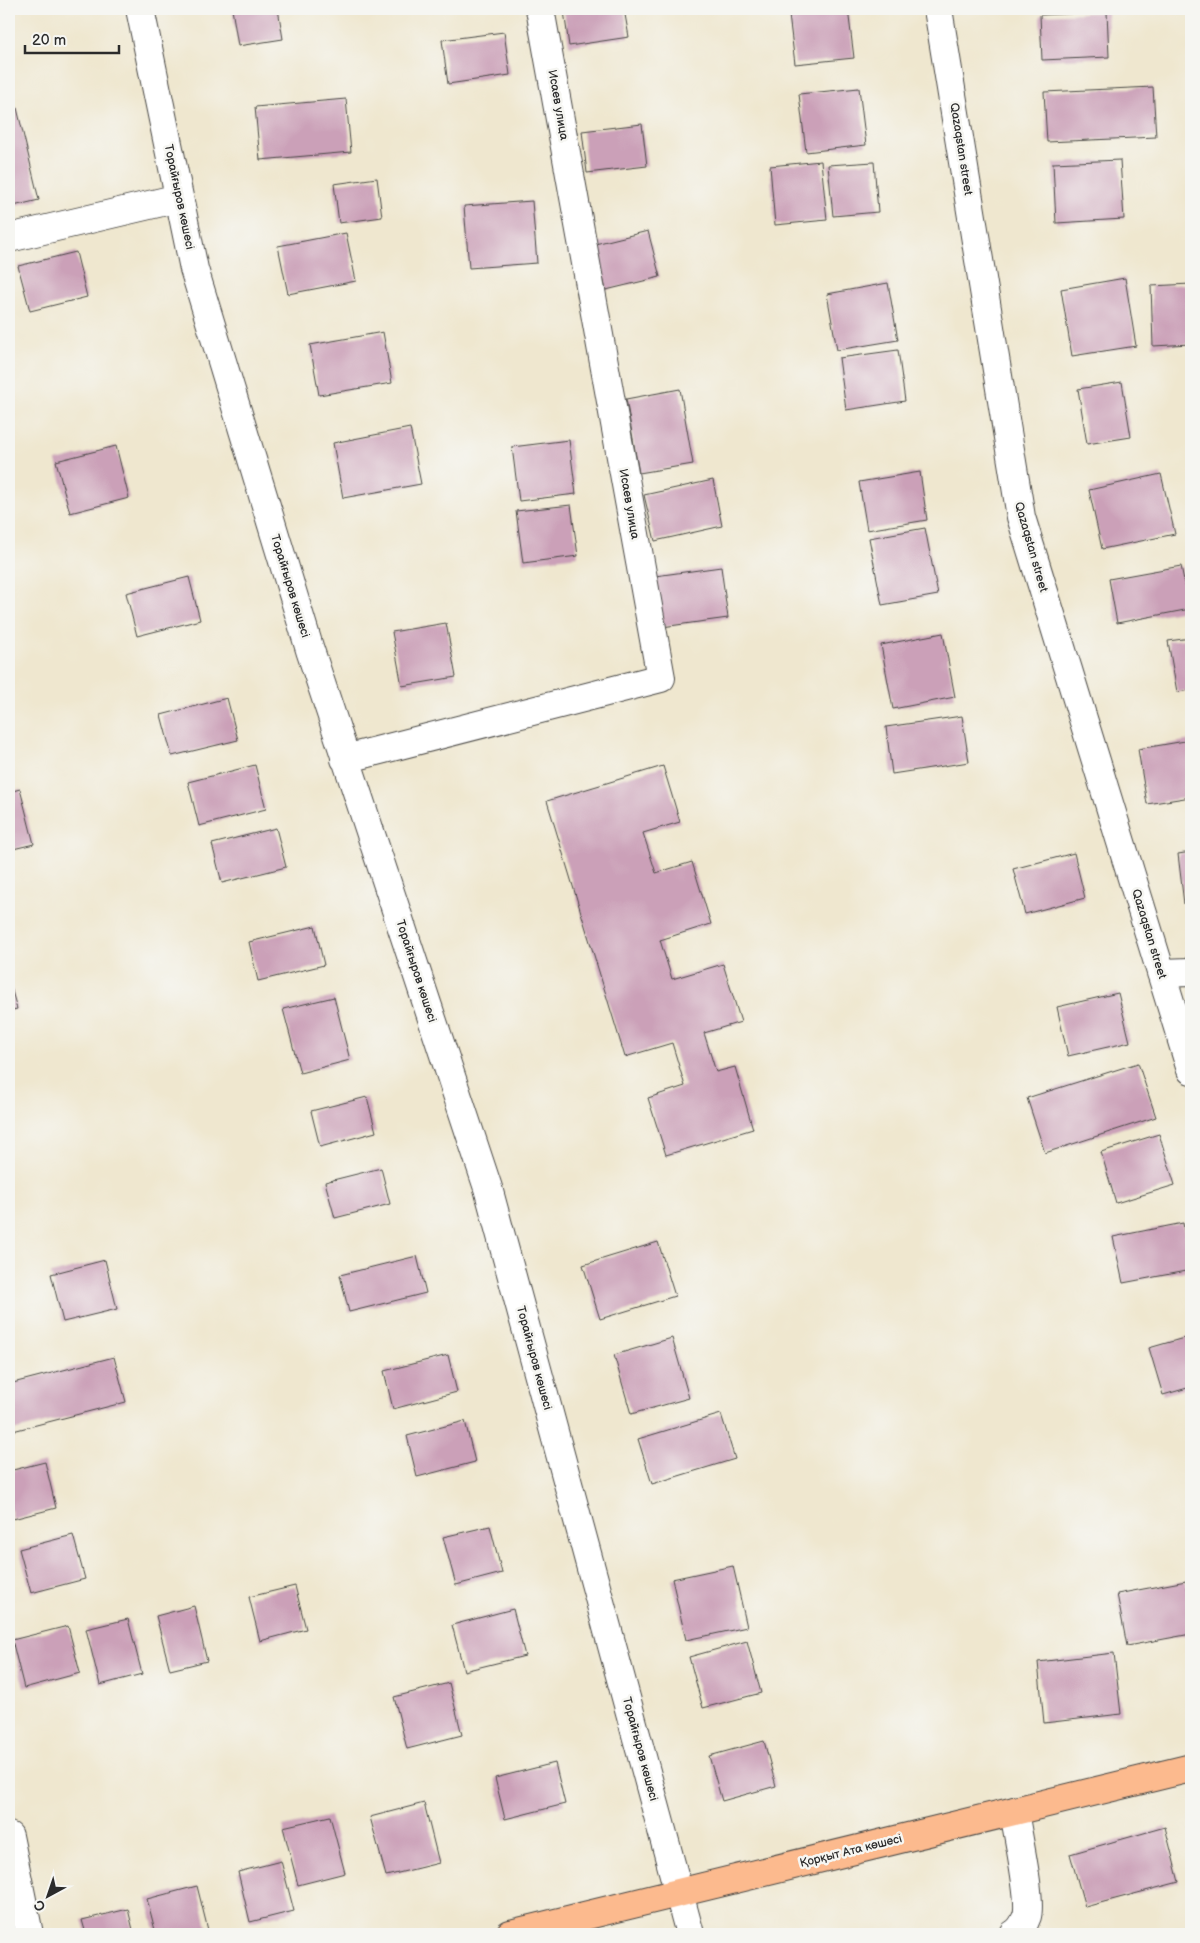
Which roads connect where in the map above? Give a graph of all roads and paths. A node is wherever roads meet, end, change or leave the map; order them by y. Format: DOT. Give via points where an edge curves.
graph roads {
  1 [pos="140,9"];
  2 [pos="540,9"];
  3 [pos="938,9"];
  4 [pos="179,198"];
  5 [pos="9,238"];
  6 [pos="346,759"];
  7 [pos="1191,972"];
  8 [pos="1161,973"];
  9 [pos="1191,1070"];
  10 [pos="1191,1768"];
  11 [pos="1014,1811"];
  12 [pos="9,1836"];
  13 [pos="679,1893"];
  14 [pos="30,1934"];
  15 [pos="510,1934"];
  16 [pos="690,1934"];
  17 [pos="1014,1934"];
  1 -- 4 [label="street, Торайғыров көшесі"];
  2 -- 6 [label="street, Исаев улица" via="661,678"];
  3 -- 8 [label="street, Qazaqstan street" via="1021,517"];
  4 -- 5 [label="street"];
  4 -- 6 [label="street, Торайғыров көшесі" via="194,269"];
  6 -- 13 [label="street, Торайғыров көшесі" via="488,1188"];
  7 -- 8 [label="street"];
  8 -- 9 [label="street, Qazaqstan street"];
  10 -- 11 [label="main road, Қорқыт Ата көшесі"];
  11 -- 13 [label="main road, Қорқыт Ата көшесі"];
  11 -- 17 [label="street" via="1028,1907 1021,1930"];
  12 -- 14 [label="street"];
  13 -- 15 [label="main road, Қорқыт Ата көшесі"];
  13 -- 16 [label="street, Торайғыров көшесі"];
}
